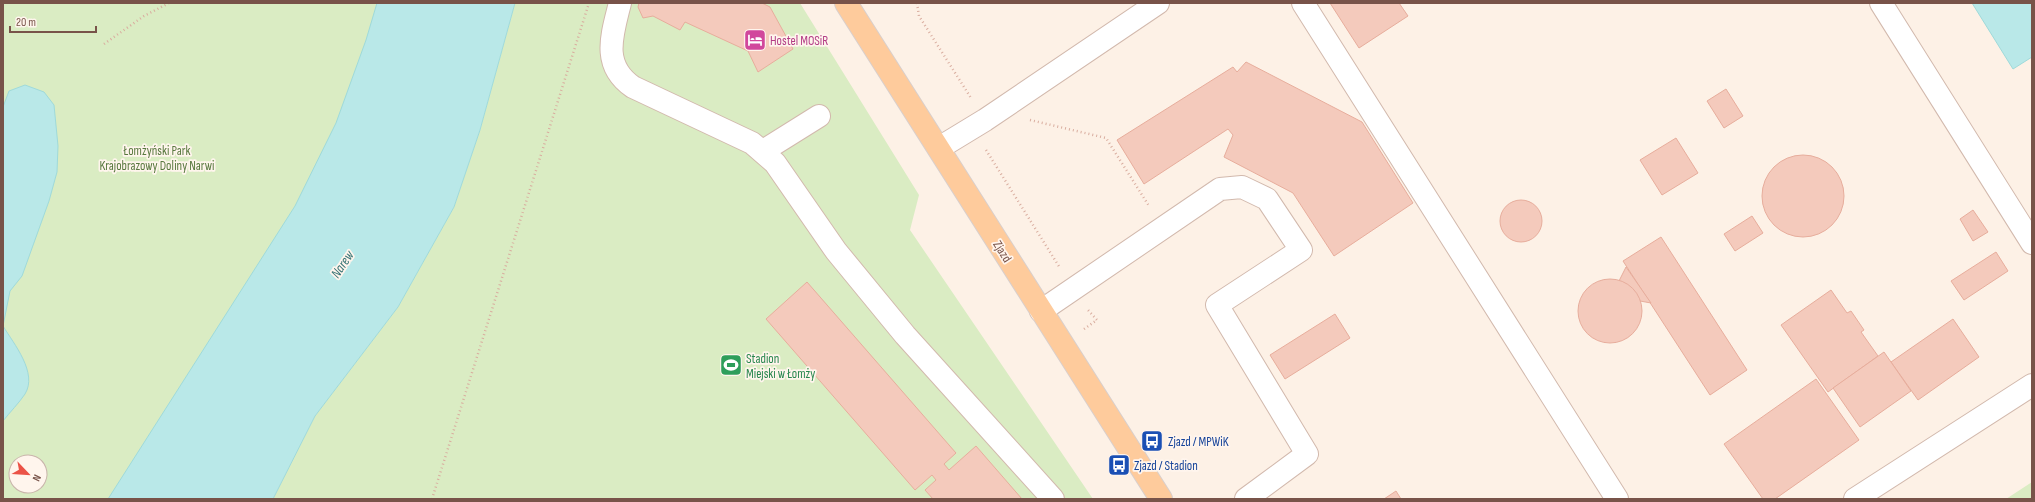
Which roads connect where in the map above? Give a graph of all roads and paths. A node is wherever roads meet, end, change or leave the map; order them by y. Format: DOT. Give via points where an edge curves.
graph roads {
  1 [pos="169,3"];
  2 [pos="589,3"];
  3 [pos="620,3"];
  4 [pos="846,3"];
  5 [pos="917,3"];
  6 [pos="1158,3"];
  7 [pos="1303,3"];
  8 [pos="1881,3"];
  9 [pos="104,44"];
  10 [pos="1015,98"];
  11 [pos="819,116"];
  12 [pos="985,120"];
  13 [pos="939,148"];
  14 [pos="763,151"];
  15 [pos="1163,228"];
  16 [pos="2032,243"];
  17 [pos="1073,289"];
  18 [pos="1041,311"];
  19 [pos="1062,344"];
  20 [pos="2032,385"];
  21 [pos="432,499"];
  22 [pos="1053,499"];
  23 [pos="1161,499"];
  24 [pos="1246,499"];
  25 [pos="1617,499"];
  26 [pos="1855,499"];
  1 -- 9 [label="path" via="144,16"];
  2 -- 21 [label="path"];
  3 -- 14 [label="lane" via="610,47 616,70 626,83 752,143"];
  4 -- 13 [label="main road, Zjazd"];
  5 -- 12 [label="path" via="919,16"];
  6 -- 10 [label="lane"];
  7 -- 25 [label="lane"];
  8 -- 16 [label="lane"];
  10 -- 12 [label="lane"];
  10 -- 15 [label="path" via="1031,122 1106,138"];
  11 -- 14 [label="lane"];
  12 -- 13 [label="lane"];
  12 -- 17 [label="path" via="992,132 985,140 986,150"];
  13 -- 18 [label="main road, Zjazd"];
  14 -- 22 [label="lane" via="775,163 836,251 905,335"];
  15 -- 17 [label="lane"];
  15 -- 24 [label="lane" via="1220,189 1242,187 1267,198 1301,250 1217,305 1308,454"];
  17 -- 18 [label="lane"];
  17 -- 19 [label="path" via="1096,320"];
  18 -- 19 [label="main road, Zjazd"];
  19 -- 23 [label="main road, Zjazd"];
  20 -- 26 [label="lane"];
}
